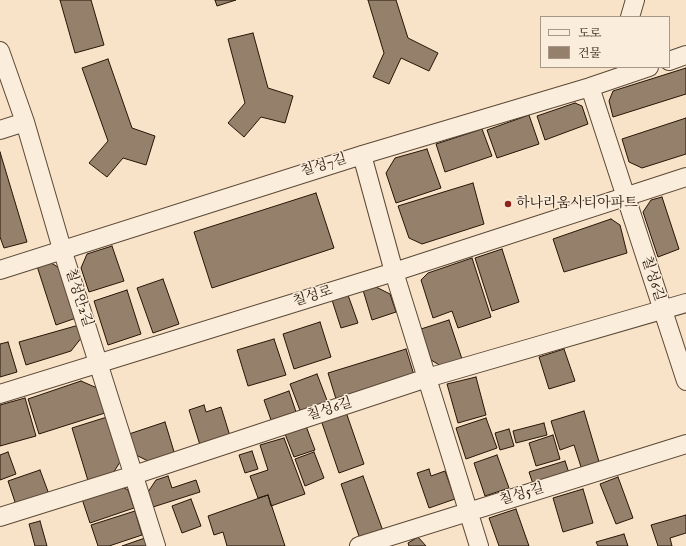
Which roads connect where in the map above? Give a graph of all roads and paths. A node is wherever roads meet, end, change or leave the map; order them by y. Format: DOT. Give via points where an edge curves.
graph roads {
  1 [pos="635,0"];
  2 [pos="630,16"];
  3 [pos="0,51"];
  4 [pos="686,55"];
  5 [pos="670,60"];
  6 [pos="602,68"];
  7 [pos="646,68"];
  8 [pos="590,86"];
  9 [pos="25,122"];
  10 [pos="0,130"];
  11 [pos="362,155"];
  12 [pos="686,177"];
  13 [pos="625,197"];
  14 [pos="62,249"];
  15 [pos="0,270"];
  16 [pos="394,272"];
  17 [pos="686,303"];
  18 [pos="662,310"];
  19 [pos="98,363"];
  20 [pos="427,378"];
  21 [pos="686,381"];
  22 [pos="0,394"];
  23 [pos="686,444"];
  24 [pos="134,475"];
  25 [pos="468,512"];
  26 [pos="0,516"];
  27 [pos="156,546"];
  28 [pos="358,546"];
  29 [pos="479,546"];
  1 -- 2 [label="street"];
  3 -- 9 [label="street, 칠성안2길"];
  4 -- 5 [label="street"];
  6 -- 8 [label="street"];
  7 -- 8 [label="street, 칠성7길"];
  8 -- 11 [label="street, 칠성7길"];
  8 -- 13 [label="street"];
  9 -- 10 [label="street"];
  9 -- 14 [label="street, 칠성안2길"];
  11 -- 14 [label="street, 칠성7길"];
  11 -- 16 [label="street"];
  12 -- 13 [label="street, 칠성로"];
  13 -- 16 [label="street, 칠성로"];
  13 -- 18 [label="street, 칠성6길"];
  14 -- 15 [label="street, 칠성7길"];
  14 -- 19 [label="street, 칠성안2길"];
  16 -- 19 [label="street, 칠성로"];
  16 -- 20 [label="street"];
  17 -- 18 [label="street, 칠성6길"];
  18 -- 20 [label="street, 칠성6길"];
  18 -- 21 [label="street, 칠성6길"];
  19 -- 22 [label="street, 칠성로"];
  19 -- 24 [label="street, 칠성안2길"];
  20 -- 24 [label="street, 칠성6길"];
  20 -- 25 [label="street"];
  23 -- 25 [label="street, 칠성5길"];
  24 -- 26 [label="street, 칠성6길"];
  24 -- 27 [label="street, 칠성안2길"];
  25 -- 28 [label="street, 칠성5길"];
  25 -- 29 [label="street"];
}
